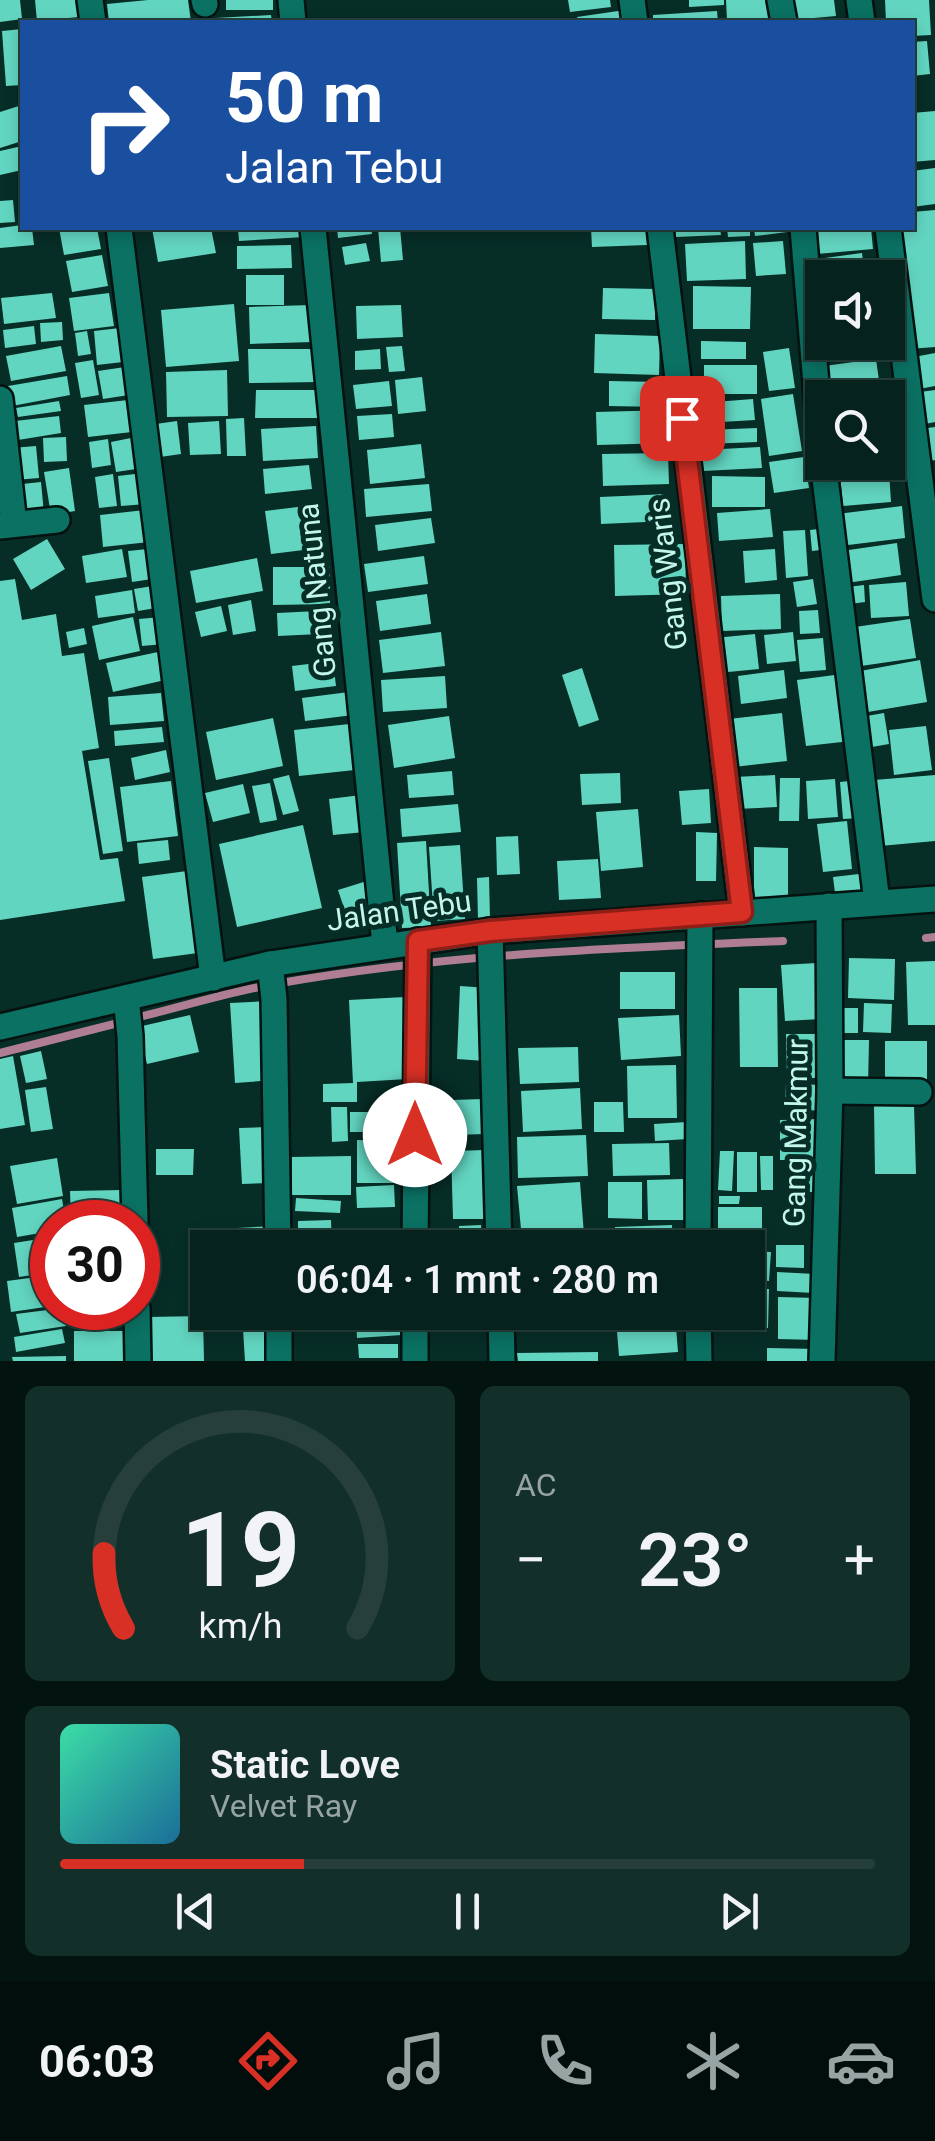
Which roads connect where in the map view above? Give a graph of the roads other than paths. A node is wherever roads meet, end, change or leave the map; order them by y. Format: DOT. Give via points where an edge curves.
graph roads {
  1 [pos="119,230"];
  2 [pos="314,230"];
  3 [pos="660,230"];
  4 [pos="802,230"];
  5 [pos="888,230"];
  6 [pos="816,380"];
  7 [pos="0,399"];
  8 [pos="826,480"];
  9 [pos="57,520"];
  10 [pos="7,525"];
  11 [pos="935,599"];
  12 [pos="935,899"];
  13 [pos="877,902"];
  14 [pos="829,906"];
  15 [pos="742,912"];
  16 [pos="700,924"];
  17 [pos="490,938"];
  18 [pos="385,946"];
  19 [pos="418,946"];
  20 [pos="271,968"];
  21 [pos="213,978"];
  22 [pos="126,1003"];
  23 [pos="0,1027"];
  24 [pos="830,1092"];
  25 [pos="919,1092"];
  26 [pos="134,1200"];
  27 [pos="278,1230"];
  28 [pos="415,1230"];
  29 [pos="499,1230"];
  30 [pos="698,1230"];
  31 [pos="137,1330"];
  32 [pos="279,1330"];
  33 [pos="415,1330"];
  34 [pos="501,1330"];
  35 [pos="698,1330"];
  36 [pos="138,1361"];
  37 [pos="279,1361"];
  38 [pos="415,1361"];
  39 [pos="502,1361"];
  40 [pos="699,1361"];
  41 [pos="822,1361"];
  1 -- 21 [label="street"];
  2 -- 18 [label="street, Gang Natuna"];
  3 -- 15 [label="street, Gang Waris"];
  4 -- 6 [label="street"];
  5 -- 11 [label="street"];
  7 -- 10 [label="street"];
  8 -- 13 [label="street"];
  9 -- 10 [label="street"];
  12 -- 13 [label="street, Jalan Tebu"];
  13 -- 14 [label="street, Jalan Tebu"];
  14 -- 15 [label="street, Jalan Tebu"];
  14 -- 24 [label="street, Gang Makmur"];
  15 -- 16 [label="street, Jalan Tebu"];
  16 -- 17 [label="street, Jalan Tebu"];
  16 -- 30 [label="street"];
  17 -- 19 [label="street, Jalan Tebu"];
  17 -- 29 [label="street"];
  18 -- 19 [label="street, Jalan Tebu"];
  18 -- 20 [label="street, Jalan Tebu"];
  19 -- 28 [label="street"];
  20 -- 21 [label="street, Jalan Tebu"];
  20 -- 27 [label="street"];
  21 -- 22 [label="street, Jalan Tebu"];
  22 -- 23 [label="street, Jalan Tebu"];
  22 -- 26 [label="street"];
  24 -- 25 [label="street"];
  24 -- 41 [label="street, Gang Makmur"];
  31 -- 36 [label="street"];
  32 -- 37 [label="street"];
  33 -- 38 [label="street"];
  34 -- 39 [label="street"];
  35 -- 40 [label="street"];
}
